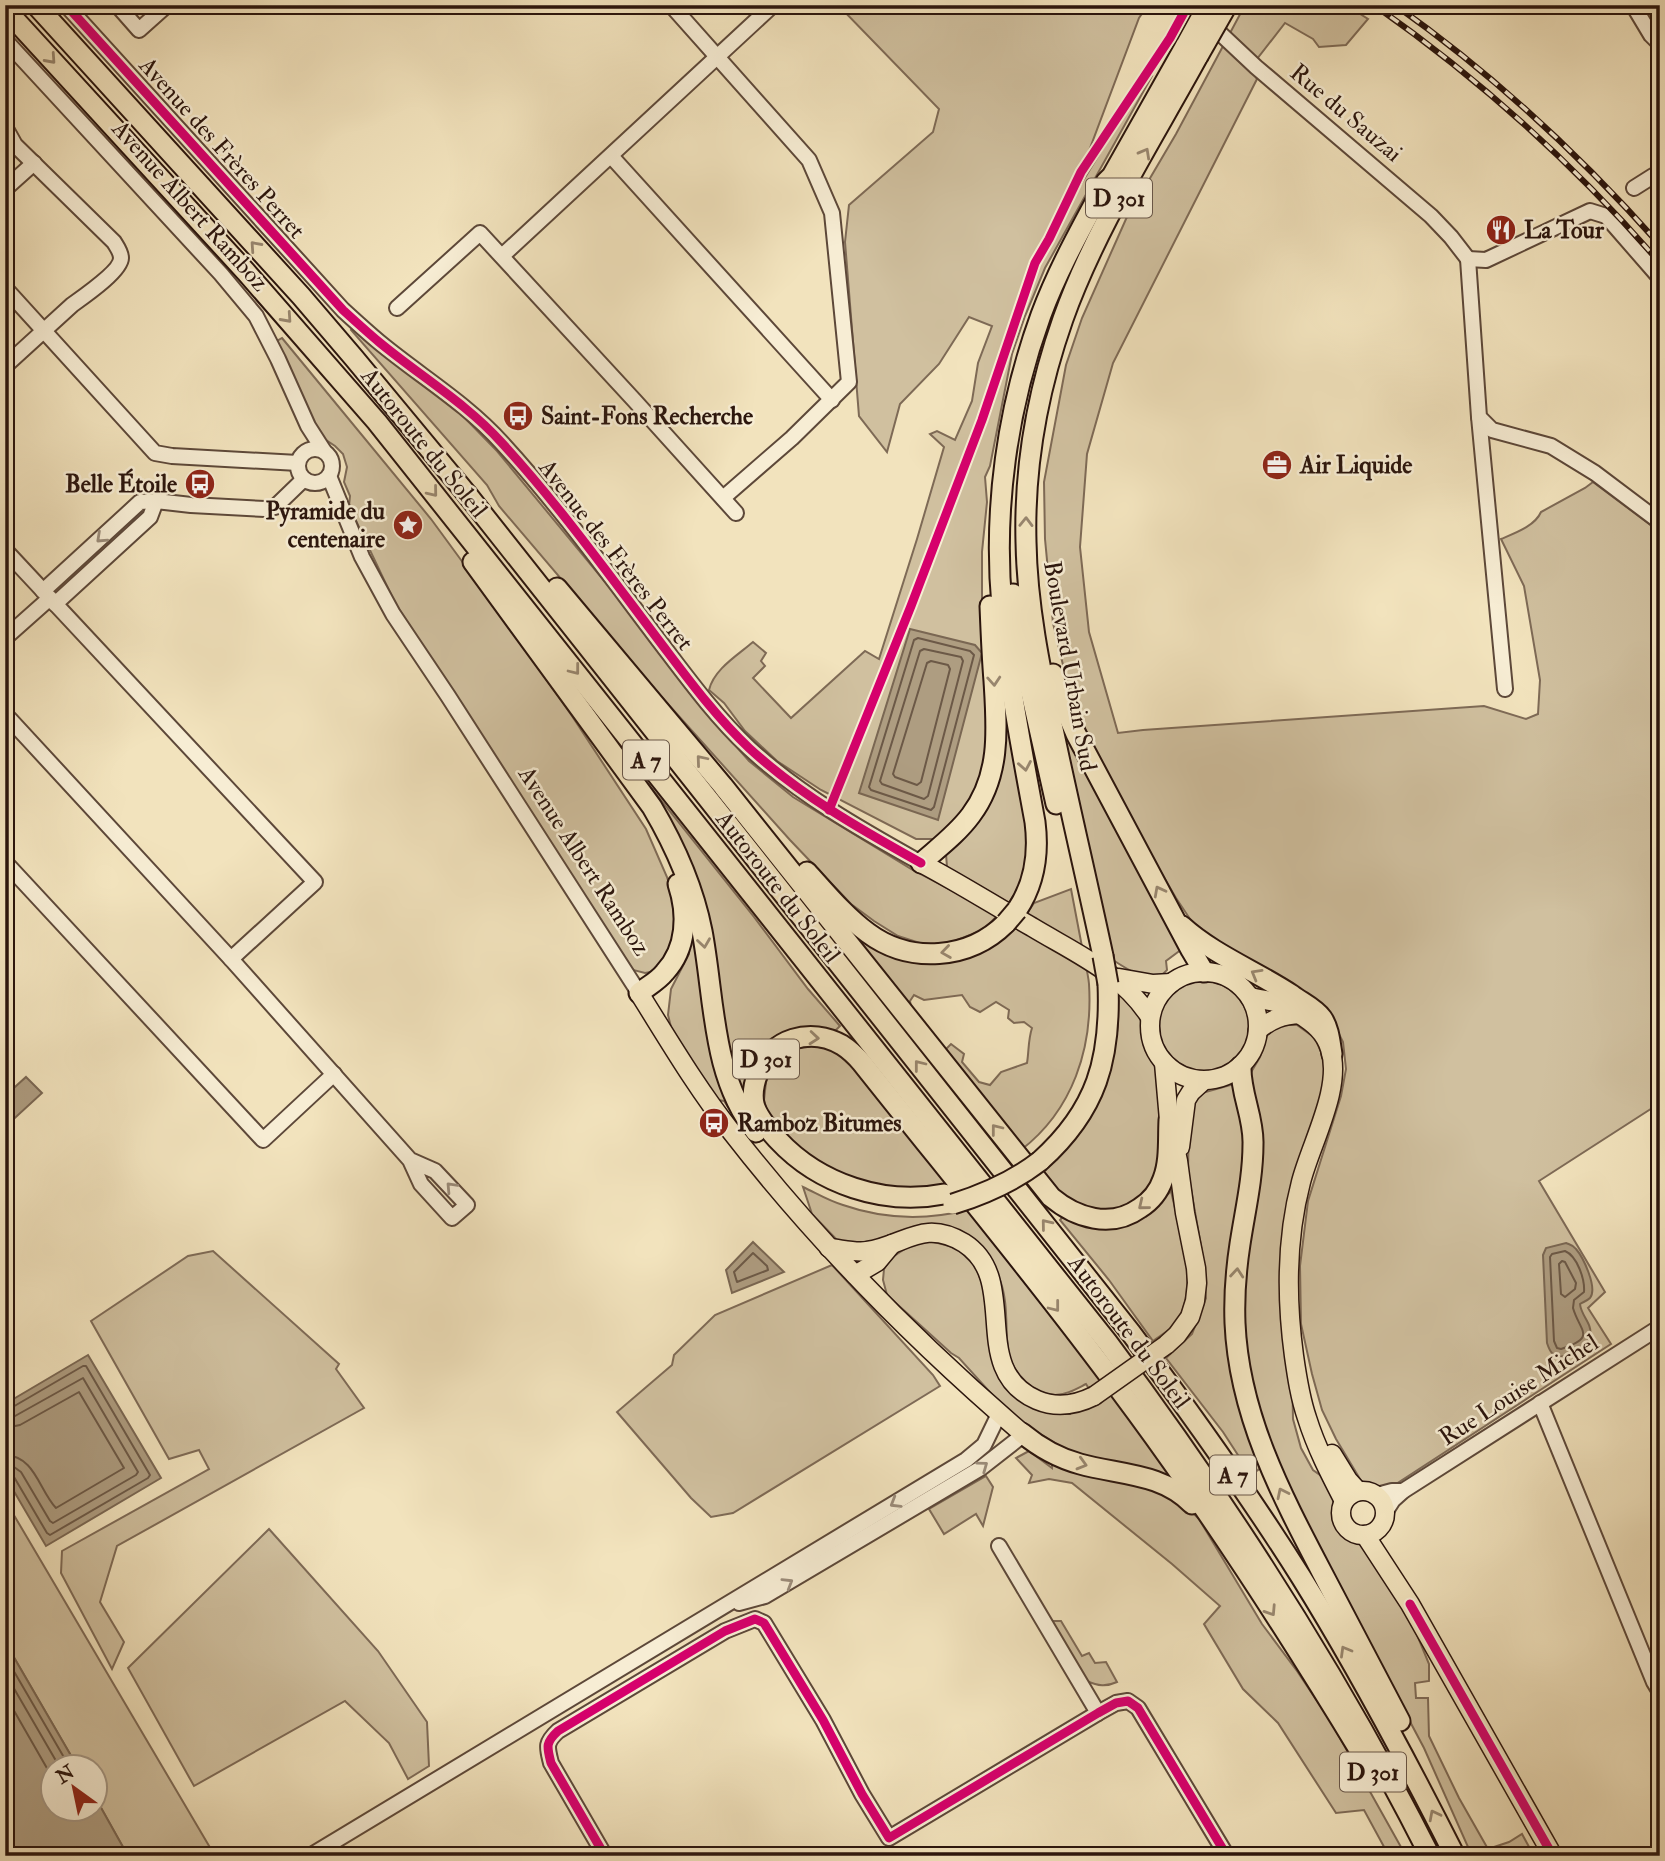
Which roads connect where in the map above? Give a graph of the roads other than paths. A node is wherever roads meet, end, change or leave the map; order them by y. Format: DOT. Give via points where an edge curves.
graph roads {
  1 [pos="36,5"];
  2 [pos="66,5"];
  3 [pos="117,5"];
  4 [pos="167,5"];
  5 [pos="671,5"];
  6 [pos="773,5"];
  7 [pos="1190,5"];
  8 [pos="1208,5"];
  9 [pos="1227,5"];
  10 [pos="1633,5"];
  11 [pos="5,9"];
  12 [pos="5,40"];
  13 [pos="1660,44"];
  14 [pos="1192,50"];
  15 [pos="718,56"];
  16 [pos="5,127"];
  17 [pos="10,149"];
  18 [pos="611,156"];
  19 [pos="34,163"];
  20 [pos="1112,176"];
  21 [pos="1660,178"];
  22 [pos="1634,188"];
  23 [pos="5,189"];
  24 [pos="502,256"];
  25 [pos="1468,259"];
  26 [pos="1660,278"];
  27 [pos="5,288"];
  28 [pos="397,308"];
  29 [pos="44,331"];
  30 [pos="5,366"];
  31 [pos="832,400"];
  32 [pos="1479,417"];
  33 [pos="308,426"];
  34 [pos="324,451"];
  35 [pos="302,457"];
  36 [pos="304,479"];
  37 [pos="324,479"];
  38 [pos="466,493"];
  39 [pos="723,498"];
  40 [pos="736,513"];
  41 [pos="451,514"];
  42 [pos="1660,523"];
  43 [pos="5,550"];
  44 [pos="1028,590"];
  45 [pos="49,598"];
  46 [pos="5,638"];
  47 [pos="1505,689"];
  48 [pos="5,714"];
  49 [pos="597,733"];
  50 [pos="723,786"];
  51 [pos="5,862"];
  52 [pos="920,863"];
  53 [pos="1172,916"];
  54 [pos="1096,953"];
  55 [pos="231,959"];
  56 [pos="1204,972"];
  57 [pos="1106,979"];
  58 [pos="1171,983"];
  59 [pos="639,993"];
  60 [pos="1250,997"];
  61 [pos="1300,1014"];
  62 [pos="1150,1017"];
  63 [pos="1258,1030"];
  64 [pos="1332,1054"];
  65 [pos="1164,1063"];
  66 [pos="1241,1066"];
  67 [pos="334,1074"];
  68 [pos="1203,1081"];
  69 [pos="1169,1120"];
  70 [pos="410,1160"];
  71 [pos="1178,1161"];
  72 [pos="948,1199"];
  73 [pos="829,1248"];
  74 [pos="872,1257"];
  75 [pos="852,1271"];
  76 [pos="877,1297"];
  77 [pos="1660,1327"];
  78 [pos="1540,1403"];
  79 [pos="999,1414"];
  80 [pos="1022,1433"];
  81 [pos="1351,1496"];
  82 [pos="1377,1517"];
  83 [pos="999,1546"];
  84 [pos="1234,1554"];
  85 [pos="724,1606"];
  86 [pos="1660,1692"];
  87 [pos="1098,1713"];
  88 [pos="1414,1775"];
  89 [pos="310,1856"];
  90 [pos="605,1856"];
  91 [pos="1227,1856"];
  92 [pos="1423,1856"];
  93 [pos="1430,1856"];
  94 [pos="1455,1856"];
  95 [pos="1553,1856"];
  38 -- 1 [label="highway, Autoroute du Soleil / A 7, one-way" via="301,296"];
  2 -- 52 [label="street, Avenue des Frères Perret" via="344,310 449,394 504,445 732,731 806,794"];
  3 -- 4 [label="street" via="139,30"];
  5 -- 15 [label="street"];
  6 -- 15 [label="street"];
  7 -- 25 [label="street, Rue du Sauzai" via="1432,216"];
  8 -- 14 [label="highway, Boulevard Urbain Sud / D 301, bridge"];
  9 -- 14 [label="highway, Boulevard Urbain Sud / D 301, bridge"];
  10 -- 13 [label="street"];
  11 -- 41 [label="highway, Autoroute du Soleil / A 7, one-way" via="300,331"];
  12 -- 33 [label="street, Avenue Albert Ramboz" via="256,316"];
  14 -- 20 [label="highway, Boulevard Urbain Sud / D 301"];
  44 -- 14 [label="highway, Boulevard Urbain Sud / D 301, one-way" via="1029,468 1054,347 1096,242"];
  15 -- 18 [label="street"];
  15 -- 31 [label="street" via="809,160 832,213 849,382"];
  16 -- 17 [label="street"];
  17 -- 19 [label="street"];
  18 -- 24 [label="street"];
  18 -- 31 [label="street"];
  19 -- 23 [label="street"];
  19 -- 29 [label="street" via="114,242 121,260"];
  20 -- 50 [label="highway, one-way" via="1073,244 1042,314 1025,366 1003,474 999,538 1002,606 1037,844 1026,896 1012,917 970,947 930,954 885,943 846,914 736,794"];
  20 -- 52 [label="highway, one-way" via="1099,183 1042,288 1004,413 989,537 997,724 990,778 970,817"];
  20 -- 54 [label="highway, D 301" via="1042,338 1022,418 1010,511 1019,637"];
  21 -- 22 [label="street" via="1653,176"];
  24 -- 28 [label="street" via="480,233"];
  24 -- 39 [label="street"];
  25 -- 26 [label="street" via="1486,260 1590,211 1606,216"];
  25 -- 32 [label="street"];
  27 -- 29 [label="street"];
  29 -- 30 [label="street"];
  29 -- 35 [label="street" via="155,453"];
  31 -- 39 [label="street"];
  32 -- 42 [label="street" via="1492,430 1551,446"];
  32 -- 47 [label="street"];
  33 -- 34 [label="street, Avenue Albert Ramboz"];
  33 -- 35 [label="street"];
  34 -- 35 [label="street" via="313,449"];
  34 -- 37 [label="street" via="331,460 331,471"];
  35 -- 36 [label="street" via="299,472"];
  36 -- 37 [label="street"];
  36 -- 45 [label="street" via="275,507 265,509 156,501 150,517"];
  37 -- 59 [label="street, Avenue Albert Ramboz" via="335,487 362,557 393,614"];
  50 -- 38 [label="highway, one-way" via="491,507"];
  88 -- 38 [label="highway, Autoroute du Soleil / A 7, one-way" via="1300,1575 1170,1385"];
  39 -- 40 [label="street"];
  41 -- 49 [label="highway, D 301" via="460,544"];
  41 -- 93 [label="highway, Autoroute du Soleil / A 7, one-way" via="1169,1425 1296,1615"];
  43 -- 45 [label="street"];
  53 -- 44 [label="highway, one-way" via="1066,713"];
  44 -- 54 [label="highway, Boulevard Urbain Sud / D 301"];
  45 -- 46 [label="street"];
  45 -- 55 [label="street" via="315,882"];
  48 -- 55 [label="street"];
  49 -- 59 [label="highway" via="602,749 664,849 683,904 684,927 677,954 665,973"];
  49 -- 72 [label="highway, D 301, one-way" via="652,807 683,865 703,934 719,1046 734,1094 751,1127 788,1166 842,1197 876,1206 923,1209"];
  69 -- 50 [label="highway, one-way" via="1164,1177 1144,1205 1124,1217 1101,1219 1080,1215 1058,1203"];
  51 -- 67 [label="street" via="263,1140"];
  52 -- 57 [label="main road, Avenue des Frères Perret" via="1086,959"];
  53 -- 56 [label="highway"];
  64 -- 53 [label="highway, one-way" via="1328,1030 1313,1009 1204,944"];
  54 -- 57 [label="highway, D 301, bridge"];
  55 -- 67 [label="street"];
  56 -- 58 [label="main road"];
  56 -- 60 [label="main road" via="1227,977"];
  57 -- 58 [label="main road"];
  57 -- 62 [label="main road" via="1139,999"];
  57 -- 72 [label="highway, D 301" via="1080,1090 1036,1157"];
  58 -- 62 [label="main road" via="1157,998"];
  59 -- 73 [label="main road, Avenue Albert Ramboz" via="729,1130"];
  60 -- 61 [label="main road" via="1286,1005"];
  60 -- 63 [label="main road"];
  61 -- 63 [label="main road" via="1280,1016"];
  61 -- 64 [label="main road" via="1318,1028"];
  62 -- 65 [label="main road" via="1152,1045"];
  63 -- 66 [label="main road" via="1253,1050"];
  64 -- 81 [label="main road" via="1331,1092 1301,1181 1288,1280 1292,1342 1319,1426 1348,1480"];
  65 -- 68 [label="main road" via="1182,1076"];
  65 -- 69 [label="main road"];
  66 -- 68 [label="main road" via="1223,1077"];
  88 -- 66 [label="highway, one-way" via="1420,1760 1280,1490 1244,1390 1235,1302 1254,1134"];
  67 -- 70 [label="street"];
  68 -- 71 [label="main road" via="1184,1106"];
  69 -- 71 [label="main road"];
  71 -- 74 [label="main road, bridge" via="1196,1268 1197,1289 1190,1317 1166,1345 1094,1396 1072,1404 1049,1404 1012,1381 998,1347 990,1277 969,1247 933,1233 911,1236"];
  72 -- 84 [label="highway, D 301, one-way" via="861,1191 806,1164 773,1134 755,1107 754,1084 761,1065 783,1043 810,1036 837,1043 862,1063 1106,1371"];
  73 -- 74 [label="main road"];
  73 -- 75 [label="main road, Avenue Albert Ramboz"];
  74 -- 75 [label="main road"];
  74 -- 76 [label="main road"];
  75 -- 76 [label="main road, Avenue Albert Ramboz"];
  76 -- 79 [label="main road, Avenue Albert Ramboz"];
  77 -- 78 [label="street, Rue Louise Michel"];
  78 -- 82 [label="street, Rue Louise Michel" via="1403,1491"];
  78 -- 86 [label="street"];
  79 -- 80 [label="main road, Avenue Albert Ramboz"];
  79 -- 85 [label="street, one-way" via="977,1452"];
  80 -- 84 [label="highway, one-way" via="1064,1459 1172,1487"];
  85 -- 80 [label="street, one-way" via="765,1596 981,1468"];
  81 -- 82 [label="main road" via="1368,1491"];
  81 -- 82 [label="main road" via="1341,1510 1347,1529 1356,1534"];
  82 -- 95 [label="main road" via="1410,1604"];
  83 -- 87 [label="street"];
  84 -- 92 [label="highway, D 301, one-way"];
  85 -- 89 [label="street"];
  87 -- 90 [label="street" via="889,1838 764,1623 755,1619 725,1631 550,1739 551,1763"];
  87 -- 91 [label="street" via="1128,1701 1138,1708"];
  94 -- 88 [label="highway, Autoroute du Soleil / A 7, one-way"];
}
